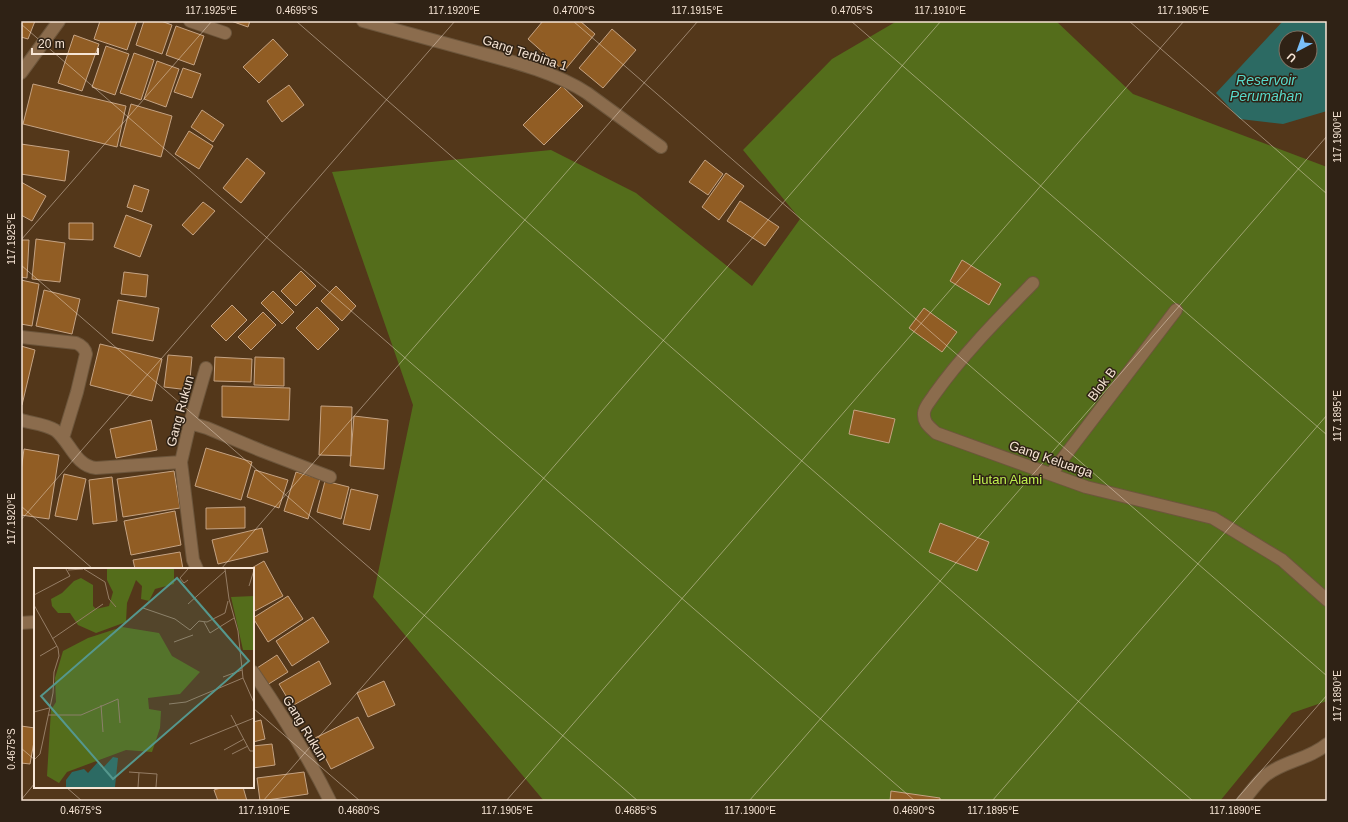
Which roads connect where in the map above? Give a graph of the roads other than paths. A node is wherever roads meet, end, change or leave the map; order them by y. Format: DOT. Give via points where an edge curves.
graph roads {
  1 [pos="59,21"];
  2 [pos="190,21"];
  3 [pos="363,21"];
  4 [pos="225,33"];
  5 [pos="21,73"];
  6 [pos="661,147"];
  7 [pos="1033,283"];
  8 [pos="1176,310"];
  9 [pos="21,337"];
  10 [pos="206,368"];
  11 [pos="21,420"];
  12 [pos="190,423"];
  13 [pos="63,438"];
  14 [pos="181,462"];
  15 [pos="1051,474"];
  16 [pos="330,477"];
  17 [pos="197,568"];
  18 [pos="1327,600"];
  19 [pos="34,622"];
  20 [pos="21,623"];
  21 [pos="254,673"];
  22 [pos="1327,744"];
  23 [pos="330,801"];
  24 [pos="1243,801"];
  1 -- 5 [label="street"];
  2 -- 4 [label="street"];
  3 -- 6 [label="street, Gang Terbina 1" via="508,60 558,78 587,93"];
  7 -- 15 [label="street, Gang Keluarga" via="945,380 924,412 926,423 936,433"];
  8 -- 15 [label="street, Blok B"];
  9 -- 13 [label="street" via="76,343 86,351"];
  10 -- 12 [label="street, Gang Rukun"];
  11 -- 13 [label="street, Gang Rukun" via="48,427"];
  12 -- 14 [label="street, Gang Rukun"];
  12 -- 16 [label="street"];
  13 -- 14 [label="street, Gang Rukun" via="82,463 89,468"];
  14 -- 17 [label="street, Gang Rukun" via="193,560"];
  15 -- 18 [label="street, Gang Keluarga" via="1086,487 1213,518 1282,560"];
  19 -- 20 [label="street"];
  21 -- 23 [label="street, Gang Rukun" via="277,707"];
  22 -- 24 [label="street" via="1320,750 1266,775"];
}
